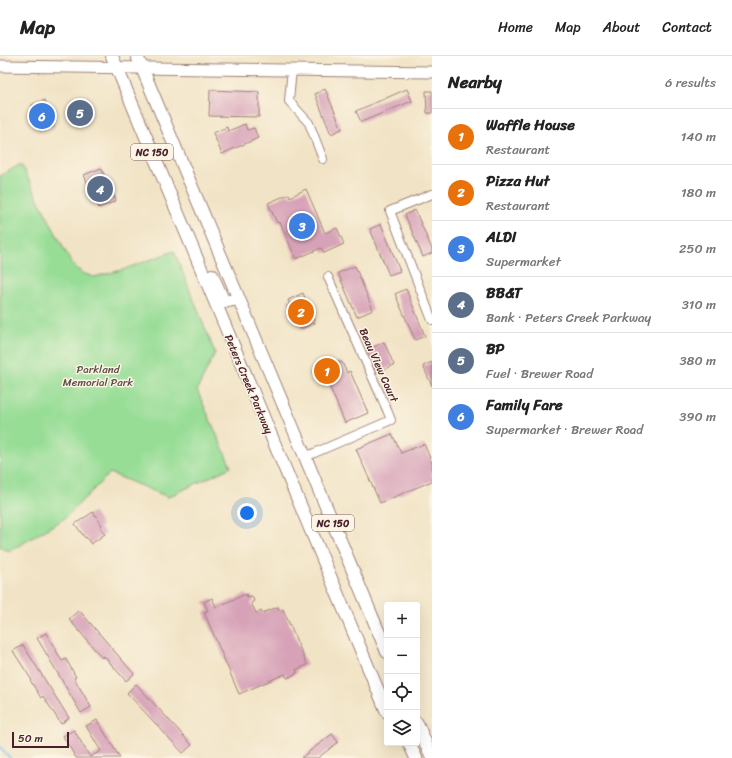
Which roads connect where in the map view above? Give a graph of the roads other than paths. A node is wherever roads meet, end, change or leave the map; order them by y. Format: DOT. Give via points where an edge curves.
graph roads {
  1 [pos="112,56"];
  2 [pos="136,56"];
  3 [pos="0,66"];
  4 [pos="117,68"];
  5 [pos="141,68"];
  6 [pos="292,70"];
  7 [pos="432,72"];
  8 [pos="324,159"];
  9 [pos="167,187"];
  10 [pos="432,194"];
  11 [pos="328,277"];
  12 [pos="238,298"];
  13 [pos="432,320"];
  14 [pos="305,457"];
  15 [pos="384,645"];
  16 [pos="383,695"];
  17 [pos="387,710"];
  18 [pos="420,730"];
  19 [pos="402,746"];
  20 [pos="410,746"];
  21 [pos="407,758"];
  22 [pos="416,758"];
  23 [pos="432,758"];
  1 -- 4 [label="main road, Peters Creek Parkway / NC 150"];
  2 -- 5 [label="main road, Peters Creek Parkway / NC 150"];
  3 -- 4 [label="street"];
  4 -- 5 [label="street"];
  4 -- 9 [label="main road, Peters Creek Parkway / NC 150"];
  5 -- 6 [label="street"];
  5 -- 12 [label="main road, Peters Creek Parkway / NC 150"];
  6 -- 7 [label="street"];
  6 -- 8 [label="street" via="289,101 309,123"];
  9 -- 12 [label="main road" via="224,302"];
  9 -- 16 [label="main road, Peters Creek Parkway / NC 150"];
  10 -- 13 [label="street" via="390,211"];
  11 -- 14 [label="street, Beau View Court" via="391,420"];
  12 -- 14 [label="main road, Peters Creek Parkway / NC 150"];
  14 -- 15 [label="main road, Peters Creek Parkway / NC 150"];
  16 -- 17 [label="main road, Peters Creek Parkway / NC 150"];
  18 -- 23 [label="main road"];
  19 -- 21 [label="main road"];
  20 -- 22 [label="main road"];
}
